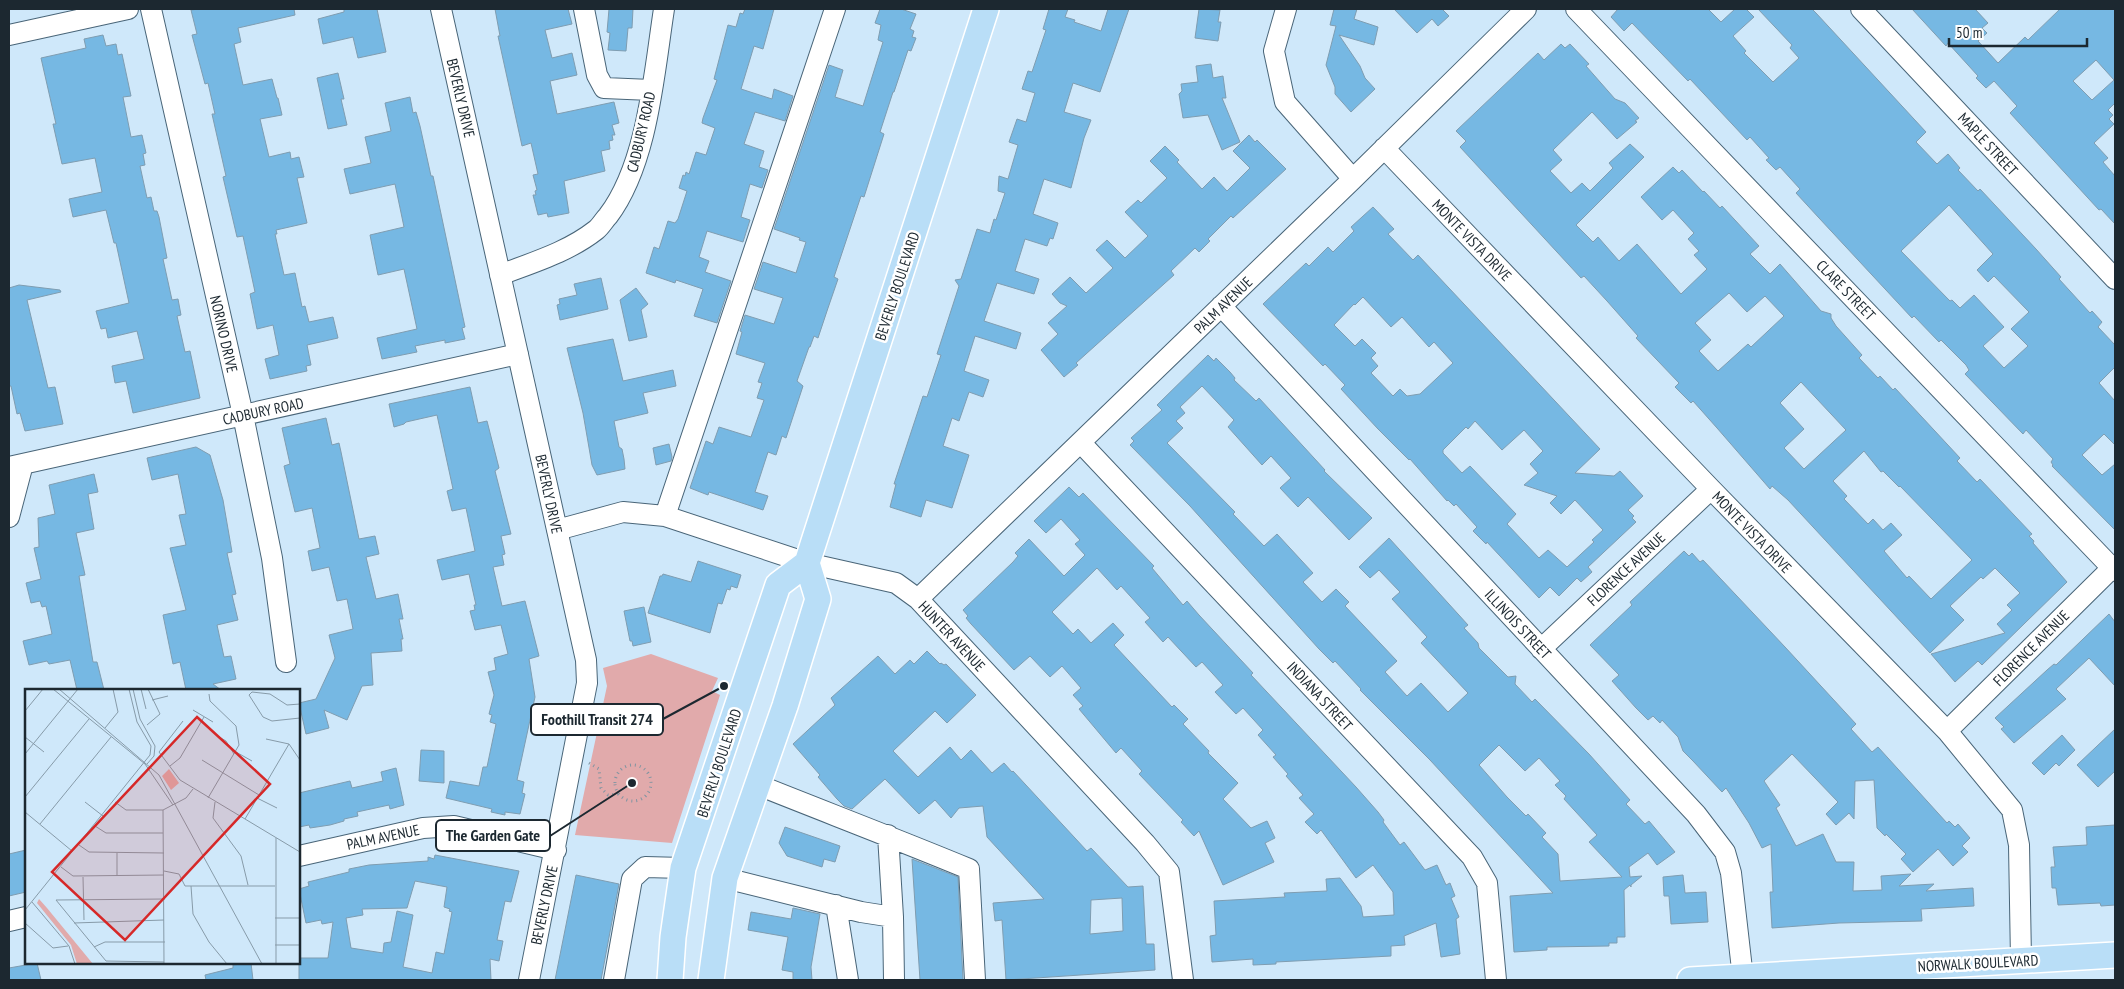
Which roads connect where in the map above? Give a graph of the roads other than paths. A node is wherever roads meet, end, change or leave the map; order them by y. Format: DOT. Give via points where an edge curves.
graph roads {
  1 [pos="128,9"];
  2 [pos="151,9"];
  3 [pos="441,9"];
  4 [pos="584,9"];
  5 [pos="664,9"];
  6 [pos="835,9"];
  7 [pos="986,9"];
  8 [pos="1286,9"];
  9 [pos="1526,9"];
  10 [pos="1576,9"];
  11 [pos="1861,9"];
  12 [pos="9,35"];
  13 [pos="651,90"];
  14 [pos="1384,148"];
  15 [pos="1353,178"];
  16 [pos="500,275"];
  17 [pos="2115,279"];
  18 [pos="1221,306"];
  19 [pos="518,354"];
  20 [pos="243,415"];
  21 [pos="1081,443"];
  22 [pos="16,465"];
  23 [pos="1711,489"];
  24 [pos="666,516"];
  25 [pos="9,517"];
  26 [pos="557,530"];
  27 [pos="807,563"];
  28 [pos="2114,568"];
  29 [pos="918,599"];
  30 [pos="1541,649"];
  31 [pos="286,662"];
  32 [pos="1947,731"];
  33 [pos="758,785"];
  34 [pos="888,835"];
  35 [pos="556,850"];
  36 [pos="300,856"];
  37 [pos="683,868"];
  38 [pos="725,878"];
  39 [pos="836,905"];
  40 [pos="25,917"];
  41 [pos="892,917"];
  42 [pos="9,921"];
  43 [pos="2115,955"];
  44 [pos="2021,960"];
  45 [pos="1826,976"];
  46 [pos="1743,978"];
  47 [pos="529,980"];
  48 [pos="614,980"];
  49 [pos="670,980"];
  50 [pos="711,980"];
  51 [pos="848,980"];
  52 [pos="894,980"];
  53 [pos="975,980"];
  54 [pos="1183,980"];
  55 [pos="1496,980"];
  56 [pos="1690,980"];
  57 [pos="1698,980"];
  1 -- 12 [label="street"];
  2 -- 20 [label="street, NORINO DRIVE"];
  3 -- 16 [label="street, BEVERLY DRIVE"];
  4 -- 13 [label="street" via="597,75 604,88"];
  5 -- 13 [label="street, CADBURY ROAD"];
  6 -- 24 [label="street"];
  7 -- 27 [label="main road, BEVERLY BOULEVARD"];
  8 -- 15 [label="street" via="1274,51 1285,102"];
  9 -- 14 [label="street, PALM AVENUE"];
  10 -- 28 [label="street, CLARE STREET"];
  11 -- 17 [label="street, MAPLE STREET"];
  13 -- 16 [label="street, CADBURY ROAD" via="629,180 598,229 566,250"];
  14 -- 15 [label="street, PALM AVENUE"];
  14 -- 23 [label="street, MONTE VISTA DRIVE"];
  15 -- 18 [label="street, PALM AVENUE"];
  16 -- 19 [label="street, BEVERLY DRIVE"];
  18 -- 21 [label="street, PALM AVENUE"];
  18 -- 30 [label="street, ILLINOIS STREET"];
  19 -- 20 [label="street, CADBURY ROAD"];
  19 -- 26 [label="street, BEVERLY DRIVE"];
  20 -- 22 [label="street, CADBURY ROAD"];
  20 -- 31 [label="street, NORINO DRIVE" via="272,558"];
  21 -- 29 [label="street, PALM AVENUE"];
  21 -- 55 [label="street, INDIANA STREET" via="1472,857 1487,883"];
  22 -- 25 [label="street"];
  23 -- 30 [label="street, FLORENCE AVENUE"];
  23 -- 32 [label="street, MONTE VISTA DRIVE"];
  24 -- 26 [label="street, HUNTER AVENUE" via="623,512"];
  24 -- 27 [label="street, HUNTER AVENUE"];
  26 -- 35 [label="street, BEVERLY DRIVE" via="586,660 587,683"];
  27 -- 29 [label="street, HUNTER AVENUE" via="896,583"];
  27 -- 33 [label="main road" via="818,599"];
  27 -- 37 [label="main road, BEVERLY BOULEVARD" via="778,585"];
  28 -- 32 [label="street, FLORENCE AVENUE"];
  29 -- 54 [label="street, HUNTER AVENUE" via="1169,872"];
  30 -- 46 [label="street, ILLINOIS STREET" via="1696,814 1725,852 1731,874"];
  32 -- 44 [label="street, MONTE VISTA DRIVE" via="2012,810 2019,845"];
  33 -- 34 [label="street"];
  33 -- 38 [label="main road"];
  34 -- 41 [label="street"];
  34 -- 53 [label="street" via="969,869"];
  35 -- 36 [label="street, PALM AVENUE" via="454,826 423,828"];
  35 -- 47 [label="street, BEVERLY DRIVE"];
  37 -- 48 [label="street" via="645,867 632,879"];
  37 -- 49 [label="main road, BEVERLY BOULEVARD"];
  38 -- 39 [label="street"];
  38 -- 50 [label="main road"];
  39 -- 41 [label="street"];
  39 -- 51 [label="street"];
  40 -- 42 [label="street"];
  41 -- 52 [label="street"];
  43 -- 44 [label="main road, NORWALK BOULEVARD"];
  44 -- 45 [label="main road, NORWALK BOULEVARD"];
  45 -- 46 [label="main road, NORWALK BOULEVARD"];
  46 -- 57 [label="main road, NORWALK BOULEVARD"];
  56 -- 57 [label="main road, NORWALK BOULEVARD"];
}
